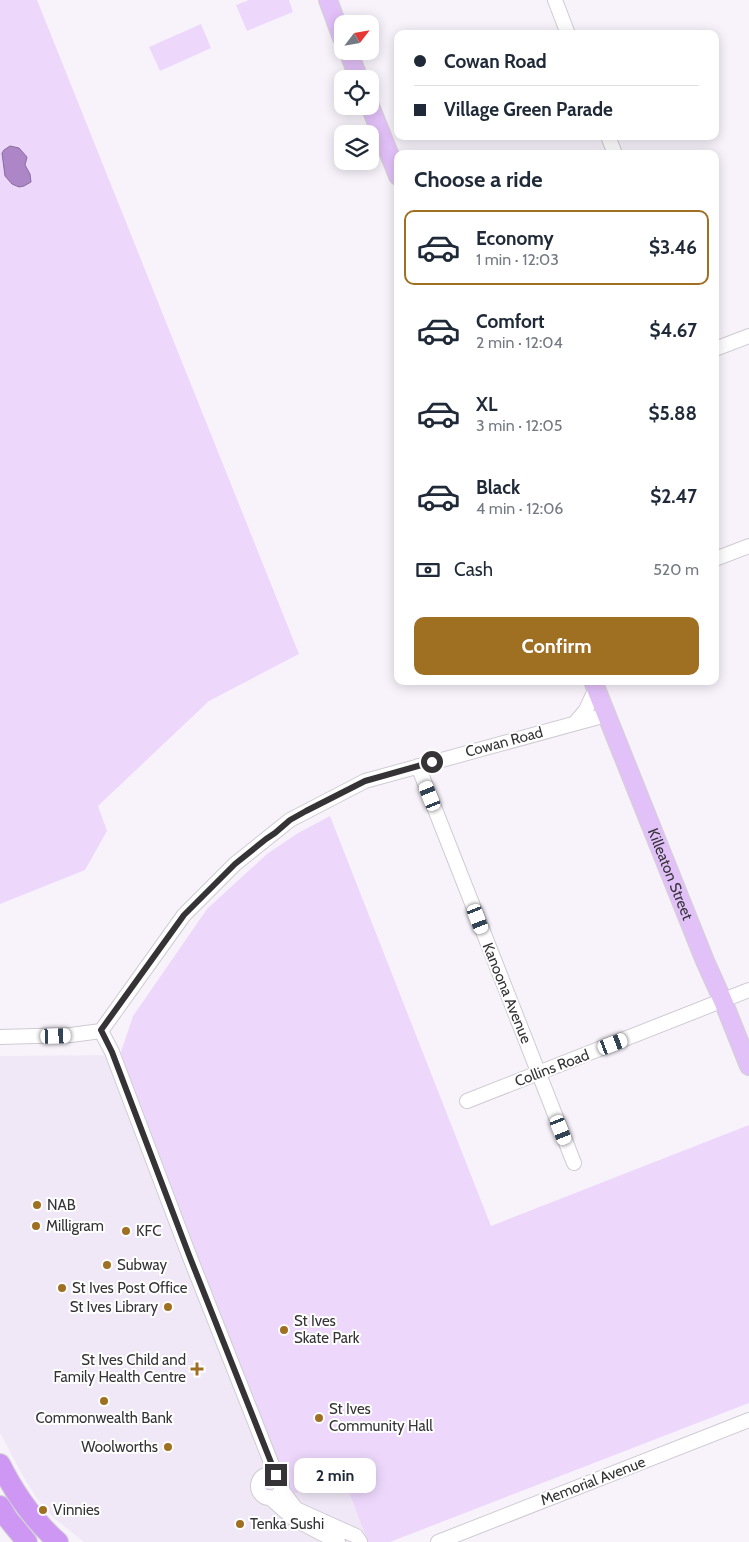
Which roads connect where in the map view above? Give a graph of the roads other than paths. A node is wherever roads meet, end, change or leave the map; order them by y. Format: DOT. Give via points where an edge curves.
graph roads {
  1 [pos="328,0"];
  2 [pos="555,0"];
  3 [pos="334,16"];
  4 [pos="566,30"];
  5 [pos="374,115"];
  6 [pos="394,166"];
  7 [pos="749,336"];
  8 [pos="719,348"];
  9 [pos="749,546"];
  10 [pos="719,557"];
  11 [pos="594,685"];
  12 [pos="606,715"];
  13 [pos="575,723"];
  14 [pos="418,766"];
  15 [pos="749,990"];
  16 [pos="723,1001"];
  17 [pos="101,1030"];
  18 [pos="0,1037"];
  19 [pos="749,1066"];
  20 [pos="538,1073"];
  21 [pos="467,1101"];
  22 [pos="574,1163"];
  23 [pos="749,1420"];
  24 [pos="0,1464"];
  25 [pos="271,1475"];
  26 [pos="282,1489"];
  27 [pos="269,1497"];
  28 [pos="0,1506"];
  29 [pos="24,1540"];
  30 [pos="58,1542"];
  31 [pos="338,1542"];
  32 [pos="360,1542"];
  33 [pos="438,1542"];
  1 -- 3 [label="main road"];
  2 -- 4 [label="street"];
  5 -- 6 [label="main road"];
  7 -- 8 [label="street"];
  9 -- 10 [label="street"];
  11 -- 12 [label="main road, Killeaton Street"];
  11 -- 13 [label="street" via="586,710"];
  12 -- 13 [label="street, Cowan Road"];
  12 -- 16 [label="main road, Killeaton Street"];
  13 -- 14 [label="street, Cowan Road"];
  14 -- 17 [label="street, Cowan Road" via="365,781 306,811 235,864 184,915"];
  14 -- 20 [label="street, Kanoona Avenue"];
  15 -- 16 [label="street, Collins Road"];
  16 -- 19 [label="main road, Killeaton Street"];
  16 -- 20 [label="street, Collins Road"];
  17 -- 18 [label="street" via="71,1035"];
  17 -- 25 [label="street" via="269,1460"];
  20 -- 21 [label="street, Collins Road"];
  20 -- 22 [label="street, Kanoona Avenue"];
  23 -- 33 [label="street, Memorial Avenue"];
  24 -- 30 [label="highway" via="36,1522"];
  25 -- 26 [label="street" via="281,1481"];
  25 -- 27 [label="street" via="260,1480 259,1487 262,1494"];
  26 -- 27 [label="street"];
  26 -- 32 [label="street" via="296,1509 356,1536"];
  27 -- 31 [label="street" via="294,1519"];
  28 -- 29 [label="highway"];
}
